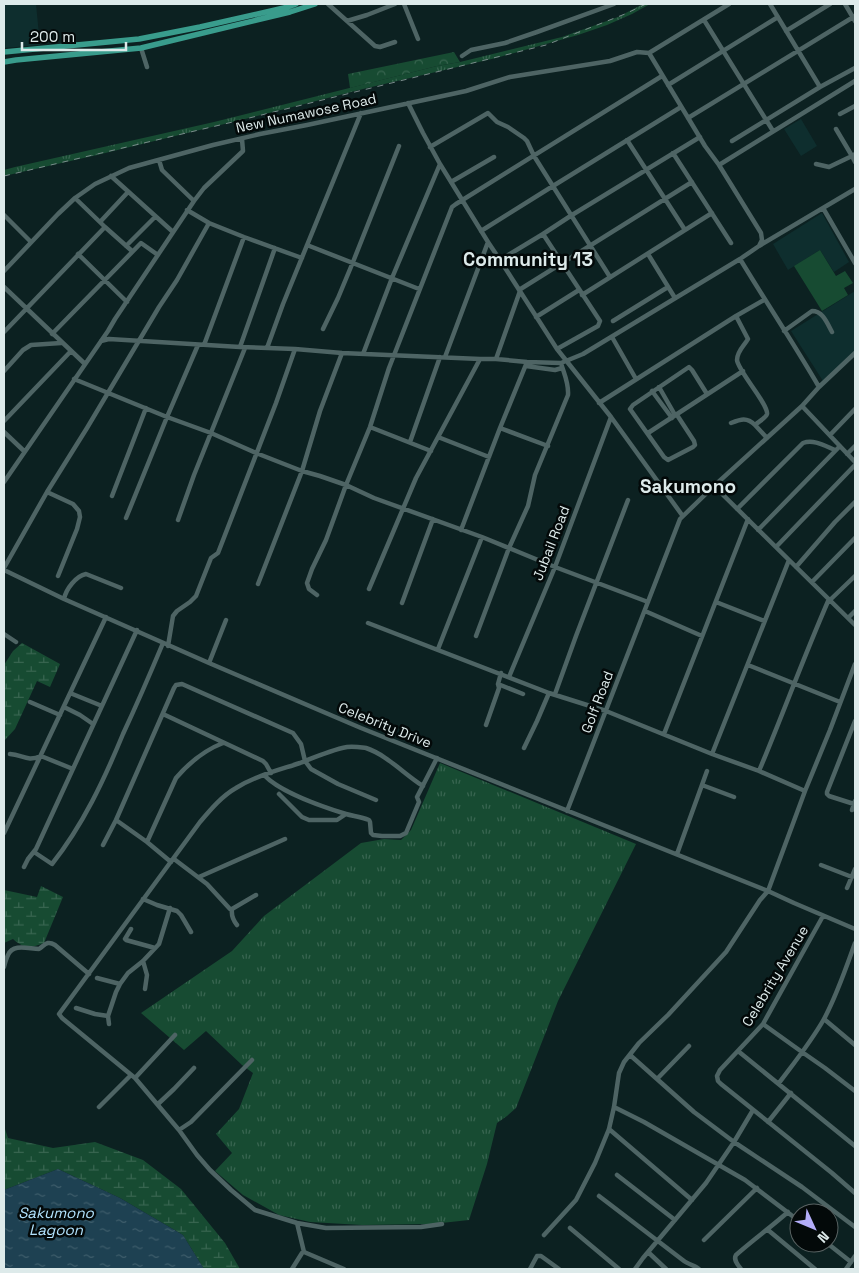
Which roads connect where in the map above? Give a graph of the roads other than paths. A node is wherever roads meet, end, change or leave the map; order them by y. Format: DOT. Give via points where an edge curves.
graph roads {
  1 [pos="296,4"];
  2 [pos="314,4"];
  3 [pos="328,4"];
  4 [pos="395,4"];
  5 [pos="404,4"];
  6 [pos="614,4"];
  7 [pos="729,4"];
  8 [pos="770,4"];
  9 [pos="830,4"];
  10 [pos="845,4"];
  11 [pos="778,17"];
  12 [pos="855,18"];
  13 [pos="704,20"];
  14 [pos="347,21"];
  15 [pos="786,31"];
  16 [pos="139,39"];
  17 [pos="418,39"];
  18 [pos="395,42"];
  19 [pos="142,48"];
  20 [pos="724,50"];
  21 [pos="798,51"];
  22 [pos="4,52"];
  23 [pos="648,53"];
  24 [pos="462,56"];
  25 [pos="4,62"];
  26 [pos="147,67"];
  27 [pos="855,68"];
  28 [pos="662,76"];
  29 [pos="855,81"];
  30 [pos="744,84"];
  31 [pos="668,86"];
  32 [pos="820,87"];
  33 [pos="408,103"];
  34 [pos="855,106"];
  35 [pos="681,107"];
  36 [pos="361,112"];
  37 [pos="840,114"];
  38 [pos="688,118"];
  39 [pos="766,120"];
  40 [pos="836,129"];
  41 [pos="773,131"];
  42 [pos="700,136"];
  43 [pos="242,139"];
  44 [pos="627,140"];
  45 [pos="732,141"];
  46 [pos="399,146"];
  47 [pos="430,146"];
  48 [pos="674,153"];
  49 [pos="854,155"];
  50 [pos="534,156"];
  51 [pos="494,157"];
  52 [pos="159,160"];
  53 [pos="855,162"];
  54 [pos="440,164"];
  55 [pos="816,164"];
  56 [pos="719,165"];
  57 [pos="646,170"];
  58 [pos="111,176"];
  59 [pos="451,182"];
  60 [pos="692,182"];
  61 [pos="553,186"];
  62 [pos="855,189"];
  63 [pos="128,192"];
  64 [pos="74,198"];
  65 [pos="665,199"];
  66 [pos="194,200"];
  67 [pos="462,201"];
  68 [pos="824,208"];
  69 [pos="187,210"];
  70 [pos="712,213"];
  71 [pos="4,214"];
  72 [pos="572,215"];
  73 [pos="155,217"];
  74 [pos="100,222"];
  75 [pos="210,222"];
  76 [pos="105,227"];
  77 [pos="685,230"];
  78 [pos="173,232"];
  79 [pos="481,232"];
  80 [pos="544,234"];
  81 [pos="136,237"];
  82 [pos="244,237"];
  83 [pos="31,242"];
  84 [pos="488,242"];
  85 [pos="141,243"];
  86 [pos="731,243"];
  87 [pos="307,245"];
  88 [pos="126,246"];
  89 [pos="591,246"];
  90 [pos="760,246"];
  91 [pos="275,248"];
  92 [pos="132,251"];
  93 [pos="78,254"];
  94 [pos="648,254"];
  95 [pos="853,254"];
  96 [pos="158,255"];
  97 [pos="302,258"];
  98 [pos="740,259"];
  99 [pos="500,260"];
  100 [pos="353,262"];
  101 [pos="855,263"];
  102 [pos="563,264"];
  103 [pos="4,271"];
  104 [pos="610,277"];
  105 [pos="392,278"];
  106 [pos="104,280"];
  107 [pos="668,286"];
  108 [pos="4,287"];
  109 [pos="419,289"];
  110 [pos="519,290"];
  111 [pos="581,293"];
  112 [pos="675,298"];
  113 [pos="764,300"];
  114 [pos="127,302"];
  115 [pos="27,308"];
  116 [pos="736,316"];
  117 [pos="536,317"];
  118 [pos="613,321"];
  119 [pos="323,329"];
  120 [pos="784,331"];
  121 [pos="4,332"];
  122 [pos="832,332"];
  123 [pos="52,334"];
  124 [pos="612,337"];
  125 [pos="139,341"];
  126 [pos="101,342"];
  127 [pos="62,343"];
  128 [pos="201,345"];
  129 [pos="243,348"];
  130 [pos="267,348"];
  131 [pos="295,349"];
  132 [pos="557,350"];
  133 [pos="71,351"];
  134 [pos="342,353"];
  135 [pos="855,353"];
  136 [pos="363,354"];
  137 [pos="394,355"];
  138 [pos="443,357"];
  139 [pos="480,359"];
  140 [pos="496,359"];
  141 [pos="567,361"];
  142 [pos="84,364"];
  143 [pos="527,364"];
  144 [pos="562,366"];
  145 [pos="743,370"];
  146 [pos="4,371"];
  147 [pos="74,379"];
  148 [pos="636,379"];
  149 [pos="659,387"];
  150 [pos="819,387"];
  151 [pos="652,391"];
  152 [pos="109,392"];
  153 [pos="707,394"];
  154 [pos="599,402"];
  155 [pos="802,406"];
  156 [pos="146,408"];
  157 [pos="855,409"];
  158 [pos="675,416"];
  159 [pos="167,417"];
  160 [pos="611,417"];
  161 [pos="4,421"];
  162 [pos="731,423"];
  163 [pos="755,425"];
  164 [pos="370,427"];
  165 [pos="500,428"];
  166 [pos="211,433"];
  167 [pos="648,433"];
  168 [pos="5,435"];
  169 [pos="830,435"];
  170 [pos="438,437"];
  171 [pos="767,438"];
  172 [pos="410,442"];
  173 [pos="548,446"];
  174 [pos="840,446"];
  175 [pos="855,446"];
  176 [pos="835,450"];
  177 [pos="430,451"];
  178 [pos="24,452"];
  179 [pos="256,453"];
  180 [pos="847,454"];
  181 [pos="489,457"];
  182 [pos="855,464"];
  183 [pos="302,471"];
  184 [pos="4,482"];
  185 [pos="346,485"];
  186 [pos="714,486"];
  187 [pos="47,492"];
  188 [pos="112,496"];
  189 [pos="628,500"];
  190 [pos="855,502"];
  191 [pos="403,508"];
  192 [pos="737,509"];
  193 [pos="682,515"];
  194 [pos="126,518"];
  195 [pos="434,519"];
  196 [pos="748,519"];
  197 [pos="178,520"];
  198 [pos="461,530"];
  199 [pos="758,530"];
  200 [pos="482,537"];
  201 [pos="855,538"];
  202 [pos="776,547"];
  203 [pos="509,548"];
  204 [pos="789,560"];
  205 [pos="796,567"];
  206 [pos="555,568"];
  207 [pos="4,569"];
  208 [pos="58,576"];
  209 [pos="855,576"];
  210 [pos="812,582"];
  211 [pos="596,583"];
  212 [pos="258,584"];
  213 [pos="121,588"];
  214 [pos="370,589"];
  215 [pos="318,596"];
  216 [pos="64,599"];
  217 [pos="829,600"];
  218 [pos="648,602"];
  219 [pos="716,602"];
  220 [pos="402,603"];
  221 [pos="645,611"];
  222 [pos="855,611"];
  223 [pos="106,617"];
  224 [pos="848,618"];
  225 [pos="226,620"];
  226 [pos="764,621"];
  227 [pos="368,623"];
  228 [pos="855,625"];
  229 [pos="137,630"];
  230 [pos="4,634"];
  231 [pos="476,636"];
  232 [pos="702,636"];
  233 [pos="16,642"];
  234 [pos="166,645"];
  235 [pos="438,649"];
  236 [pos="208,663"];
  237 [pos="855,664"];
  238 [pos="748,665"];
  239 [pos="501,673"];
  240 [pos="509,676"];
  241 [pos="498,684"];
  242 [pos="794,684"];
  243 [pos="549,692"];
  244 [pos="70,693"];
  245 [pos="523,694"];
  246 [pos="555,694"];
  247 [pos="30,702"];
  248 [pos="840,702"];
  249 [pos="102,706"];
  250 [pos="64,707"];
  251 [pos="606,711"];
  252 [pos="163,714"];
  253 [pos="60,716"];
  254 [pos="855,721"];
  255 [pos="93,724"];
  256 [pos="486,725"];
  257 [pos="664,734"];
  258 [pos="224,743"];
  259 [pos="524,748"];
  260 [pos="10,754"];
  261 [pos="712,754"];
  262 [pos="41,756"];
  263 [pos="437,758"];
  264 [pos="305,761"];
  265 [pos="73,769"];
  266 [pos="707,771"];
  267 [pos="759,771"];
  268 [pos="271,773"];
  269 [pos="264,775"];
  270 [pos="702,785"];
  271 [pos="422,786"];
  272 [pos="805,791"];
  273 [pos="279,794"];
  274 [pos="734,797"];
  275 [pos="376,800"];
  276 [pos="855,803"];
  277 [pos="852,810"];
  278 [pos="567,811"];
  279 [pos="346,814"];
  280 [pos="116,820"];
  281 [pos="4,833"];
  282 [pos="285,839"];
  283 [pos="147,842"];
  284 [pos="104,845"];
  285 [pos="34,852"];
  286 [pos="677,854"];
  287 [pos="172,860"];
  288 [pos="821,865"];
  289 [pos="24,867"];
  290 [pos="855,869"];
  291 [pos="199,877"];
  292 [pos="852,877"];
  293 [pos="847,888"];
  294 [pos="768,891"];
  295 [pos="256,895"];
  296 [pos="143,899"];
  297 [pos="170,908"];
  298 [pos="232,909"];
  299 [pos="823,916"];
  300 [pos="237,925"];
  301 [pos="131,929"];
  302 [pos="855,929"];
  303 [pos="191,932"];
  304 [pos="855,943"];
  305 [pos="155,948"];
  306 [pos="143,961"];
  307 [pos="4,967"];
  308 [pos="89,974"];
  309 [pos="97,978"];
  310 [pos="120,984"];
  311 [pos="145,989"];
  312 [pos="76,1008"];
  313 [pos="108,1016"];
  314 [pos="824,1018"];
  315 [pos="109,1024"];
  316 [pos="763,1024"];
  317 [pos="175,1035"];
  318 [pos="855,1045"];
  319 [pos="688,1046"];
  320 [pos="738,1051"];
  321 [pos="802,1052"];
  322 [pos="630,1056"];
  323 [pos="252,1060"];
  324 [pos="194,1068"];
  325 [pos="133,1077"];
  326 [pos="657,1079"];
  327 [pos="779,1083"];
  328 [pos="855,1092"];
  329 [pos="791,1093"];
  330 [pos="158,1104"];
  331 [pos="614,1107"];
  332 [pos="99,1108"];
  333 [pos="753,1110"];
  334 [pos="768,1122"];
  335 [pos="179,1130"];
  336 [pos="608,1130"];
  337 [pos="734,1142"];
  338 [pos="855,1146"];
  339 [pos="718,1164"];
  340 [pos="617,1175"];
  341 [pos="756,1188"];
  342 [pos="855,1193"];
  343 [pos="598,1196"];
  344 [pos="692,1200"];
  345 [pos="788,1212"];
  346 [pos="674,1220"];
  347 [pos="297,1223"];
  348 [pos="442,1224"];
  349 [pos="855,1227"];
  350 [pos="570,1228"];
  351 [pos="768,1230"];
  352 [pos="544,1235"];
  353 [pos="658,1240"];
  354 [pos="704,1240"];
  355 [pos="304,1252"];
  356 [pos="648,1252"];
  357 [pos="839,1252"];
  358 [pos="855,1256"];
  359 [pos="851,1262"];
  360 [pos="330,1264"];
  361 [pos="292,1269"];
  362 [pos="327,1269"];
  363 [pos="344,1269"];
  364 [pos="530,1269"];
  365 [pos="558,1269"];
  366 [pos="619,1269"];
  367 [pos="635,1269"];
  368 [pos="666,1269"];
  369 [pos="699,1269"];
  370 [pos="741,1269"];
  371 [pos="814,1269"];
  372 [pos="846,1269"];
  1 -- 16 [label="main road" via="200,28"];
  2 -- 19 [label="main road"];
  3 -- 14 [label="street"];
  4 -- 14 [label="street"];
  5 -- 17 [label="street"];
  6 -- 24 [label="street" via="505,43 471,50"];
  7 -- 13 [label="street"];
  8 -- 11 [label="street"];
  9 -- 15 [label="street"];
  10 -- 12 [label="street"];
  11 -- 15 [label="street"];
  11 -- 20 [label="street"];
  12 -- 21 [label="street"];
  13 -- 20 [label="street"];
  13 -- 23 [label="street"];
  14 -- 18 [label="street" via="377,47"];
  15 -- 21 [label="street"];
  16 -- 19 [label="main road"];
  16 -- 22 [label="main road"];
  19 -- 25 [label="main road"];
  19 -- 26 [label="street"];
  20 -- 30 [label="street"];
  20 -- 31 [label="street"];
  21 -- 30 [label="street"];
  21 -- 32 [label="street"];
  23 -- 28 [label="street"];
  23 -- 33 [label="street, New Numawose Road" via="637,52 610,60 510,77 466,91"];
  27 -- 32 [label="street"];
  28 -- 31 [label="street"];
  28 -- 50 [label="street"];
  29 -- 41 [label="street"];
  30 -- 38 [label="street"];
  30 -- 39 [label="street"];
  31 -- 35 [label="street"];
  32 -- 39 [label="street"];
  33 -- 36 [label="street, New Numawose Road"];
  33 -- 47 [label="street"];
  34 -- 37 [label="street"];
  35 -- 38 [label="street"];
  35 -- 44 [label="street"];
  36 -- 43 [label="street, New Numawose Road"];
  36 -- 87 [label="street"];
  38 -- 42 [label="street"];
  39 -- 41 [label="street"];
  39 -- 45 [label="street"];
  40 -- 49 [label="street"];
  41 -- 56 [label="street"];
  42 -- 48 [label="street"];
  42 -- 56 [label="street"];
  43 -- 52 [label="street, New Numawose Road"];
  43 -- 66 [label="street" via="243,151"];
  44 -- 57 [label="street"];
  44 -- 61 [label="street"];
  46 -- 100 [label="street"];
  47 -- 50 [label="street" via="488,113 524,138"];
  47 -- 54 [label="street"];
  48 -- 57 [label="street"];
  48 -- 60 [label="street"];
  49 -- 53 [label="street"];
  49 -- 55 [label="street" via="829,166"];
  50 -- 61 [label="street"];
  50 -- 67 [label="street"];
  51 -- 59 [label="street"];
  52 -- 58 [label="street, New Numawose Road"];
  52 -- 66 [label="street" via="162,170"];
  54 -- 59 [label="street"];
  54 -- 105 [label="street"];
  56 -- 90 [label="street" via="761,233"];
  57 -- 65 [label="street"];
  57 -- 72 [label="street"];
  58 -- 63 [label="street"];
  58 -- 64 [label="street, New Numawose Road"];
  59 -- 67 [label="street"];
  60 -- 65 [label="street"];
  60 -- 70 [label="street"];
  61 -- 72 [label="street"];
  61 -- 79 [label="street"];
  62 -- 68 [label="street"];
  63 -- 73 [label="street"];
  63 -- 74 [label="street"];
  64 -- 74 [label="street"];
  64 -- 83 [label="street, New Numawose Road"];
  65 -- 77 [label="street"];
  65 -- 89 [label="street"];
  66 -- 69 [label="street"];
  67 -- 79 [label="street"];
  67 -- 109 [label="street" via="451,210"];
  68 -- 90 [label="street"];
  68 -- 95 [label="street"];
  69 -- 75 [label="street"];
  69 -- 78 [label="street"];
  70 -- 77 [label="street"];
  70 -- 86 [label="street"];
  71 -- 83 [label="street"];
  72 -- 80 [label="street"];
  72 -- 89 [label="street"];
  73 -- 78 [label="street"];
  73 -- 81 [label="street"];
  74 -- 76 [label="street"];
  75 -- 82 [label="street"];
  75 -- 125 [label="street"];
  76 -- 88 [label="street"];
  76 -- 93 [label="street"];
  77 -- 94 [label="street"];
  78 -- 96 [label="street"];
  79 -- 84 [label="street"];
  80 -- 99 [label="street"];
  80 -- 102 [label="street"];
  81 -- 85 [label="street"];
  81 -- 88 [label="street"];
  82 -- 91 [label="street"];
  82 -- 128 [label="street"];
  83 -- 103 [label="street, New Numawose Road"];
  84 -- 99 [label="street"];
  84 -- 138 [label="street"];
  85 -- 92 [label="street"];
  85 -- 96 [label="street"];
  87 -- 97 [label="street"];
  87 -- 100 [label="street"];
  88 -- 92 [label="street"];
  89 -- 102 [label="street"];
  89 -- 104 [label="street"];
  90 -- 98 [label="street"];
  91 -- 97 [label="street"];
  91 -- 129 [label="street"];
  92 -- 106 [label="street"];
  93 -- 106 [label="street"];
  93 -- 115 [label="street"];
  94 -- 104 [label="street"];
  94 -- 107 [label="street"];
  95 -- 101 [label="street"];
  96 -- 114 [label="street"];
  97 -- 130 [label="street"];
  98 -- 112 [label="street"];
  98 -- 113 [label="street"];
  99 -- 110 [label="street"];
  100 -- 105 [label="street"];
  100 -- 119 [label="street"];
  102 -- 110 [label="street"];
  102 -- 111 [label="street"];
  104 -- 111 [label="street"];
  105 -- 109 [label="street"];
  105 -- 136 [label="street"];
  106 -- 114 [label="street"];
  106 -- 123 [label="street"];
  107 -- 112 [label="street"];
  107 -- 118 [label="street"];
  108 -- 115 [label="street"];
  109 -- 137 [label="street"];
  110 -- 117 [label="street"];
  110 -- 140 [label="street"];
  111 -- 117 [label="street"];
  111 -- 132 [label="street" via="599,324"];
  112 -- 124 [label="street"];
  113 -- 116 [label="street"];
  113 -- 120 [label="street"];
  114 -- 126 [label="street"];
  115 -- 121 [label="street"];
  115 -- 123 [label="street"];
  116 -- 145 [label="street" via="748,337 737,360"];
  116 -- 148 [label="street"];
  117 -- 132 [label="street"];
  120 -- 122 [label="street" via="816,311"];
  120 -- 150 [label="street"];
  123 -- 127 [label="street"];
  124 -- 141 [label="street"];
  124 -- 148 [label="street"];
  125 -- 126 [label="street" via="106,339"];
  125 -- 128 [label="street"];
  125 -- 152 [label="street"];
  126 -- 142 [label="street"];
  127 -- 133 [label="street"];
  127 -- 146 [label="street" via="31,345"];
  128 -- 129 [label="street"];
  128 -- 159 [label="street"];
  129 -- 130 [label="street"];
  129 -- 166 [label="street"];
  130 -- 131 [label="street"];
  131 -- 134 [label="street"];
  131 -- 179 [label="street"];
  132 -- 141 [label="street"];
  133 -- 142 [label="street"];
  133 -- 161 [label="street"];
  134 -- 136 [label="street"];
  134 -- 183 [label="street"];
  135 -- 150 [label="street"];
  136 -- 137 [label="street"];
  137 -- 138 [label="street"];
  137 -- 164 [label="street"];
  138 -- 139 [label="street"];
  138 -- 172 [label="street"];
  139 -- 140 [label="street"];
  139 -- 170 [label="street"];
  140 -- 143 [label="street"];
  141 -- 144 [label="street"];
  141 -- 154 [label="street"];
  142 -- 147 [label="street"];
  143 -- 144 [label="street"];
  143 -- 165 [label="street"];
  144 -- 173 [label="street" via="568,395"];
  145 -- 153 [label="street"];
  145 -- 163 [label="street" via="767,411"];
  147 -- 152 [label="street"];
  147 -- 178 [label="street"];
  148 -- 154 [label="street"];
  149 -- 151 [label="street"];
  149 -- 153 [label="street" via="689,367"];
  149 -- 158 [label="street"];
  150 -- 155 [label="street"];
  151 -- 158 [label="street"];
  151 -- 167 [label="street" via="630,409"];
  152 -- 156 [label="street"];
  152 -- 187 [label="street"];
  153 -- 158 [label="street"];
  154 -- 160 [label="street"];
  155 -- 169 [label="street"];
  155 -- 171 [label="street"];
  156 -- 159 [label="street"];
  156 -- 188 [label="street"];
  157 -- 169 [label="street"];
  158 -- 167 [label="street"];
  158 -- 167 [label="street" via="695,443 693,447 668,460"];
  159 -- 166 [label="street"];
  159 -- 194 [label="street"];
  160 -- 193 [label="street"];
  160 -- 206 [label="street, Jubail Road"];
  162 -- 163 [label="street" via="746,419"];
  163 -- 171 [label="street"];
  164 -- 172 [label="street"];
  164 -- 185 [label="street"];
  165 -- 173 [label="street"];
  165 -- 181 [label="street"];
  166 -- 179 [label="street"];
  166 -- 197 [label="street"];
  168 -- 178 [label="street"];
  169 -- 174 [label="street"];
  170 -- 177 [label="street"];
  170 -- 181 [label="street"];
  171 -- 186 [label="street"];
  172 -- 177 [label="street"];
  173 -- 203 [label="street" via="535,475 528,506"];
  174 -- 176 [label="street"];
  174 -- 180 [label="street"];
  175 -- 180 [label="street"];
  176 -- 192 [label="street" via="817,443 803,443"];
  176 -- 199 [label="street"];
  177 -- 191 [label="street"];
  178 -- 184 [label="street"];
  179 -- 183 [label="street"];
  179 -- 234 [label="street" via="218,553 211,558 194,599 173,616"];
  180 -- 182 [label="street"];
  181 -- 198 [label="street"];
  182 -- 202 [label="street"];
  183 -- 185 [label="street"];
  183 -- 212 [label="street"];
  185 -- 191 [label="street"];
  185 -- 215 [label="street" via="307,583"];
  186 -- 192 [label="street"];
  186 -- 193 [label="street"];
  187 -- 207 [label="street"];
  187 -- 208 [label="street" via="73,504 80,517"];
  189 -- 211 [label="street"];
  190 -- 205 [label="street"];
  191 -- 195 [label="street"];
  191 -- 214 [label="street"];
  192 -- 196 [label="street"];
  193 -- 218 [label="street, Golf Road"];
  195 -- 198 [label="street"];
  195 -- 220 [label="street"];
  196 -- 199 [label="street"];
  196 -- 219 [label="street"];
  198 -- 200 [label="street"];
  199 -- 202 [label="street"];
  200 -- 203 [label="street"];
  200 -- 235 [label="street"];
  201 -- 210 [label="street"];
  202 -- 204 [label="street"];
  203 -- 206 [label="street"];
  203 -- 231 [label="street"];
  204 -- 205 [label="street"];
  204 -- 226 [label="street"];
  205 -- 210 [label="street"];
  206 -- 211 [label="street"];
  206 -- 240 [label="street, Jubail Road"];
  207 -- 216 [label="street, Celebrity Drive"];
  209 -- 217 [label="street"];
  210 -- 217 [label="street"];
  211 -- 218 [label="street"];
  211 -- 246 [label="street"];
  213 -- 216 [label="street" via="83,574 70,585"];
  216 -- 223 [label="street, Celebrity Drive"];
  217 -- 224 [label="street"];
  217 -- 242 [label="street"];
  218 -- 221 [label="street, Golf Road"];
  219 -- 226 [label="street"];
  219 -- 232 [label="street"];
  221 -- 232 [label="street"];
  221 -- 251 [label="street, Golf Road"];
  222 -- 224 [label="street"];
  223 -- 229 [label="street, Celebrity Drive"];
  223 -- 244 [label="street"];
  224 -- 228 [label="street"];
  225 -- 236 [label="street"];
  226 -- 238 [label="street"];
  227 -- 235 [label="street"];
  229 -- 234 [label="street, Celebrity Drive"];
  229 -- 249 [label="street"];
  230 -- 233 [label="street"];
  232 -- 257 [label="street"];
  234 -- 236 [label="street, Celebrity Drive"];
  234 -- 285 [label="street" via="98,790 71,837 52,864"];
  235 -- 239 [label="street"];
  236 -- 263 [label="street, Celebrity Drive"];
  237 -- 248 [label="street"];
  238 -- 242 [label="street"];
  238 -- 261 [label="street"];
  239 -- 240 [label="street"];
  239 -- 241 [label="street"];
  240 -- 243 [label="street"];
  241 -- 245 [label="street"];
  241 -- 256 [label="street"];
  242 -- 248 [label="street"];
  242 -- 267 [label="street"];
  243 -- 246 [label="street"];
  243 -- 259 [label="street"];
  244 -- 249 [label="street"];
  244 -- 250 [label="street"];
  246 -- 251 [label="street"];
  247 -- 253 [label="street"];
  248 -- 272 [label="street"];
  249 -- 255 [label="street"];
  250 -- 253 [label="street"];
  250 -- 255 [label="street"];
  251 -- 257 [label="street"];
  251 -- 278 [label="street, Golf Road"];
  252 -- 258 [label="street"];
  252 -- 264 [label="street" via="174,688 182,684 293,733 302,744"];
  252 -- 280 [label="street"];
  253 -- 262 [label="street"];
  254 -- 276 [label="street" via="827,794"];
  255 -- 265 [label="street"];
  257 -- 261 [label="street"];
  258 -- 268 [label="street" via="263,761"];
  258 -- 283 [label="street" via="197,758 176,778"];
  260 -- 262 [label="street" via="28,759"];
  261 -- 267 [label="street"];
  262 -- 265 [label="street"];
  262 -- 281 [label="street"];
  263 -- 271 [label="street"];
  263 -- 278 [label="street, Celebrity Drive"];
  264 -- 268 [label="street"];
  264 -- 271 [label="street" via="354,746 366,748"];
  264 -- 275 [label="street" via="317,772"];
  265 -- 285 [label="street"];
  266 -- 270 [label="street"];
  267 -- 272 [label="street"];
  268 -- 269 [label="street"];
  269 -- 279 [label="street" via="300,797"];
  269 -- 287 [label="street" via="226,795 200,822"];
  270 -- 274 [label="street"];
  270 -- 286 [label="street"];
  271 -- 279 [label="street" via="403,834 374,835 368,820"];
  272 -- 294 [label="street"];
  273 -- 279 [label="street" via="309,820 338,820"];
  276 -- 277 [label="street"];
  278 -- 286 [label="street, Celebrity Drive"];
  280 -- 283 [label="street"];
  280 -- 284 [label="street"];
  282 -- 291 [label="street"];
  283 -- 287 [label="street"];
  285 -- 289 [label="street"];
  286 -- 294 [label="street, Celebrity Drive"];
  287 -- 291 [label="street"];
  287 -- 296 [label="street"];
  288 -- 292 [label="street"];
  290 -- 292 [label="street"];
  291 -- 298 [label="street" via="227,908"];
  292 -- 293 [label="street"];
  294 -- 299 [label="street, Celebrity Drive"];
  294 -- 322 [label="street" via="726,952"];
  295 -- 298 [label="street"];
  296 -- 297 [label="street"];
  296 -- 308 [label="street"];
  297 -- 303 [label="street" via="179,913"];
  297 -- 305 [label="street"];
  298 -- 300 [label="street"];
  299 -- 302 [label="street, Celebrity Drive"];
  299 -- 316 [label="street, Celebrity Avenue"];
  301 -- 305 [label="street" via="126,940"];
  304 -- 314 [label="street"];
  305 -- 306 [label="street"];
  306 -- 310 [label="street"];
  306 -- 311 [label="street" via="147,975"];
  307 -- 308 [label="street" via="8,954 15,948 38,949 48,942"];
  308 -- 325 [label="street" via="59,1014"];
  309 -- 310 [label="street"];
  310 -- 313 [label="street"];
  312 -- 313 [label="street"];
  313 -- 315 [label="street"];
  314 -- 318 [label="street"];
  314 -- 321 [label="street"];
  316 -- 320 [label="street, Celebrity Avenue"];
  316 -- 321 [label="street"];
  317 -- 325 [label="street"];
  319 -- 326 [label="street"];
  320 -- 327 [label="street"];
  320 -- 333 [label="street, Celebrity Avenue" via="720,1070 717,1079"];
  321 -- 327 [label="street"];
  321 -- 328 [label="street"];
  322 -- 326 [label="street"];
  322 -- 331 [label="street" via="619,1073"];
  323 -- 335 [label="street" via="191,1122"];
  324 -- 330 [label="street"];
  325 -- 330 [label="street"];
  325 -- 332 [label="street"];
  326 -- 337 [label="street"];
  327 -- 329 [label="street"];
  329 -- 334 [label="street"];
  329 -- 338 [label="street"];
  330 -- 335 [label="street"];
  331 -- 336 [label="street"];
  331 -- 339 [label="street"];
  333 -- 334 [label="street"];
  333 -- 337 [label="street"];
  334 -- 342 [label="street"];
  335 -- 347 [label="street" via="210,1170 255,1210"];
  336 -- 344 [label="street"];
  336 -- 352 [label="street" via="576,1200"];
  337 -- 339 [label="street"];
  337 -- 349 [label="street"];
  339 -- 341 [label="street"];
  339 -- 344 [label="street"];
  340 -- 346 [label="street"];
  341 -- 345 [label="street"];
  341 -- 354 [label="street"];
  343 -- 353 [label="street"];
  344 -- 346 [label="street"];
  345 -- 351 [label="street"];
  346 -- 353 [label="street"];
  347 -- 348 [label="street" via="331,1229"];
  347 -- 355 [label="street"];
  350 -- 366 [label="street"];
  351 -- 370 [label="street" via="736,1255 735,1262"];
  351 -- 371 [label="street"];
  353 -- 356 [label="street"];
  353 -- 369 [label="street"];
  355 -- 360 [label="street"];
  355 -- 361 [label="street"];
  356 -- 367 [label="street"];
  356 -- 368 [label="street"];
  357 -- 359 [label="street"];
  358 -- 359 [label="street"];
  359 -- 372 [label="street"];
  360 -- 362 [label="street"];
  360 -- 363 [label="street"];
  364 -- 365 [label="street" via="537,1256 541,1256"];
}
